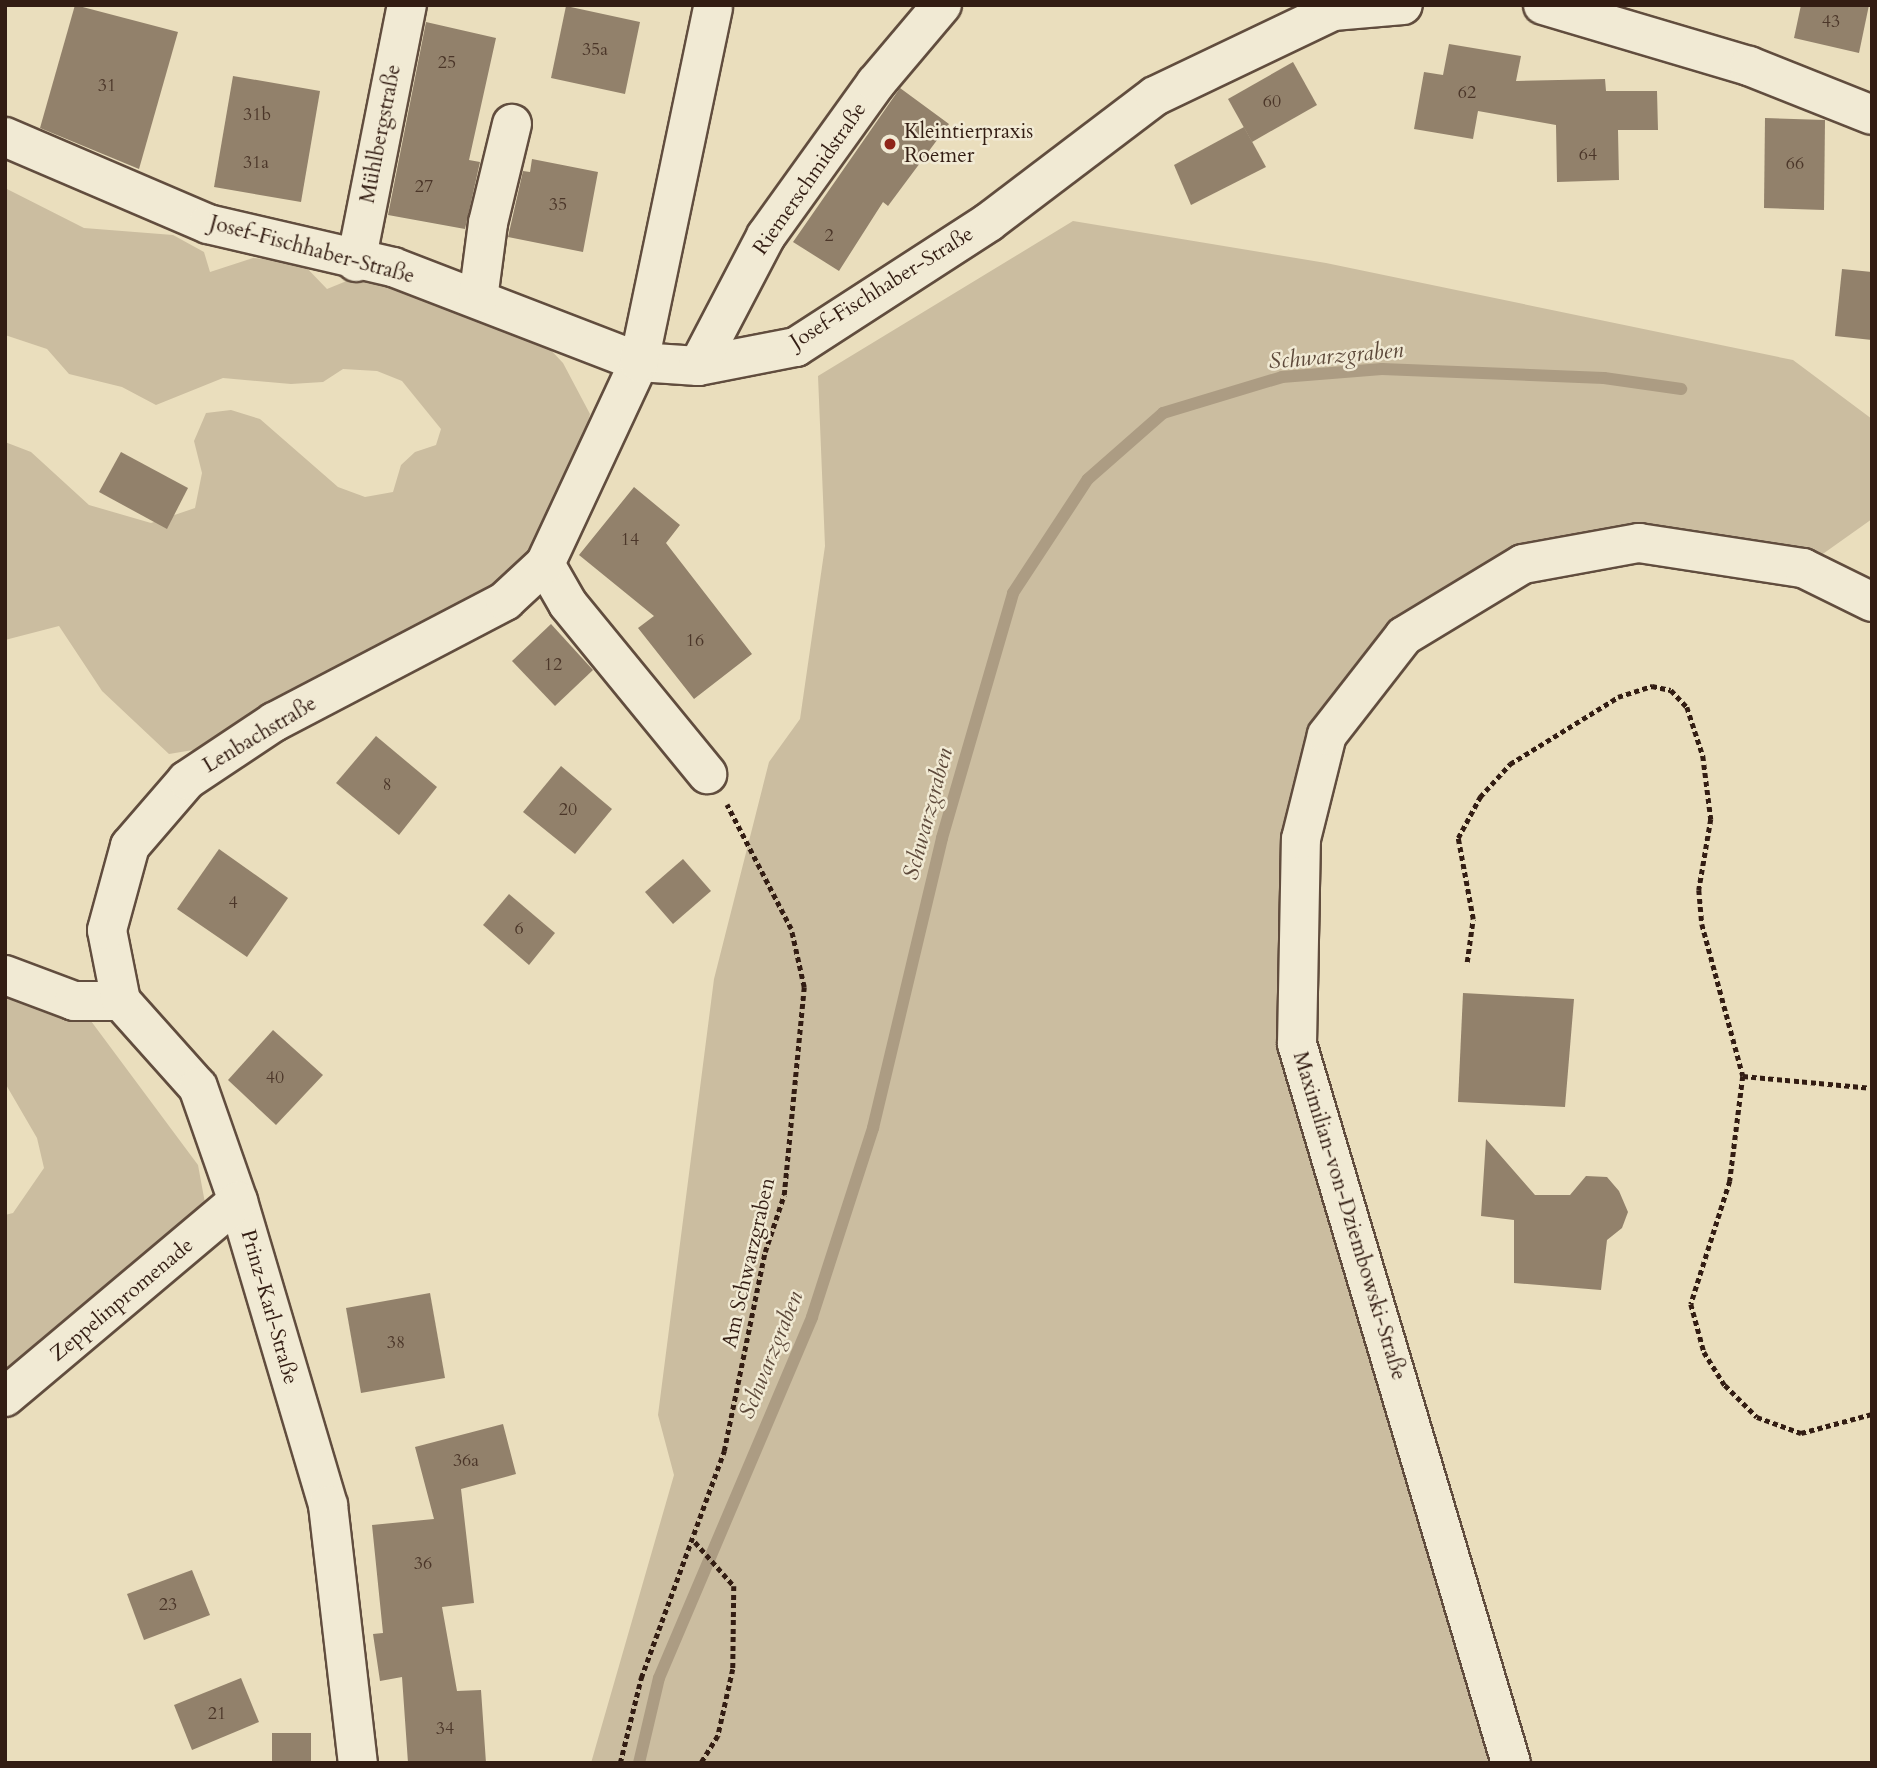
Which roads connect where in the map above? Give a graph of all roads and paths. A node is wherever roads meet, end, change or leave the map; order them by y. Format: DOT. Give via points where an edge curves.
graph roads {
  1 [pos="407,5"];
  2 [pos="942,5"];
  3 [pos="1403,5"];
  4 [pos="1543,5"];
  5 [pos="713,8"];
  6 [pos="1872,115"];
  7 [pos="512,124"];
  8 [pos="5,137"];
  9 [pos="356,262"];
  10 [pos="478,299"];
  11 [pos="639,362"];
  12 [pos="698,366"];
  13 [pos="545,564"];
  14 [pos="1872,602"];
  15 [pos="707,774"];
  16 [pos="1467,962"];
  17 [pos="5,975"];
  18 [pos="121,1001"];
  19 [pos="1743,1076"];
  20 [pos="1872,1088"];
  21 [pos="238,1201"];
  22 [pos="5,1397"];
  23 [pos="1872,1414"];
  24 [pos="695,1542"];
  25 [pos="358,1763"];
  26 [pos="620,1763"];
  27 [pos="701,1763"];
  28 [pos="1511,1763"];
  1 -- 9 [label="street, Mühlbergstraße"];
  2 -- 12 [label="street, Riemerschmidstraße" via="876,83 766,236"];
  3 -- 12 [label="street, Josef-Fischhaber-Straße" via="1333,11 1155,96 989,222 796,346"];
  4 -- 6 [label="street" via="1749,66"];
  5 -- 11 [label="street, Lenbachstraße"];
  7 -- 10 [label="street" via="488,223"];
  8 -- 9 [label="street, Josef-Fischhaber-Straße" via="208,224"];
  9 -- 10 [label="street, Josef-Fischhaber-Straße" via="393,267"];
  10 -- 11 [label="street, Josef-Fischhaber-Straße"];
  11 -- 12 [label="street, Josef-Fischhaber-Straße"];
  11 -- 13 [label="street, Lenbachstraße"];
  13 -- 15 [label="street" via="568,604"];
  13 -- 18 [label="street, Lenbachstraße" via="505,601 274,722 187,780 130,846 107,930"];
  14 -- 28 [label="street, Maximilian-von-Dziembowski-Straße" via="1803,568 1639,543 1523,564 1404,636 1327,735 1301,839 1297,1044"];
  15 -- 24 [label="path, Am Schwarzgraben" via="791,929 804,987 784,1195 765,1252 724,1451"];
  16 -- 19 [label="path" via="1473,919 1458,838 1480,797 1510,764 1618,697 1652,686 1671,690 1687,707 1703,756 1711,819 1699,890 1702,923"];
  17 -- 18 [label="street" via="74,1001"];
  18 -- 21 [label="street, Prinz-Karl-Straße" via="198,1087"];
  19 -- 20 [label="path"];
  19 -- 23 [label="path" via="1730,1181 1691,1304 1704,1352 1725,1385 1757,1417 1801,1433"];
  21 -- 22 [label="street, Zeppelinpromenade"];
  21 -- 25 [label="street, Prinz-Karl-Straße" via="328,1505"];
  24 -- 26 [label="path, Am Schwarzgraben" via="641,1678"];
  24 -- 27 [label="path" via="734,1586 733,1669 718,1736"];
}
